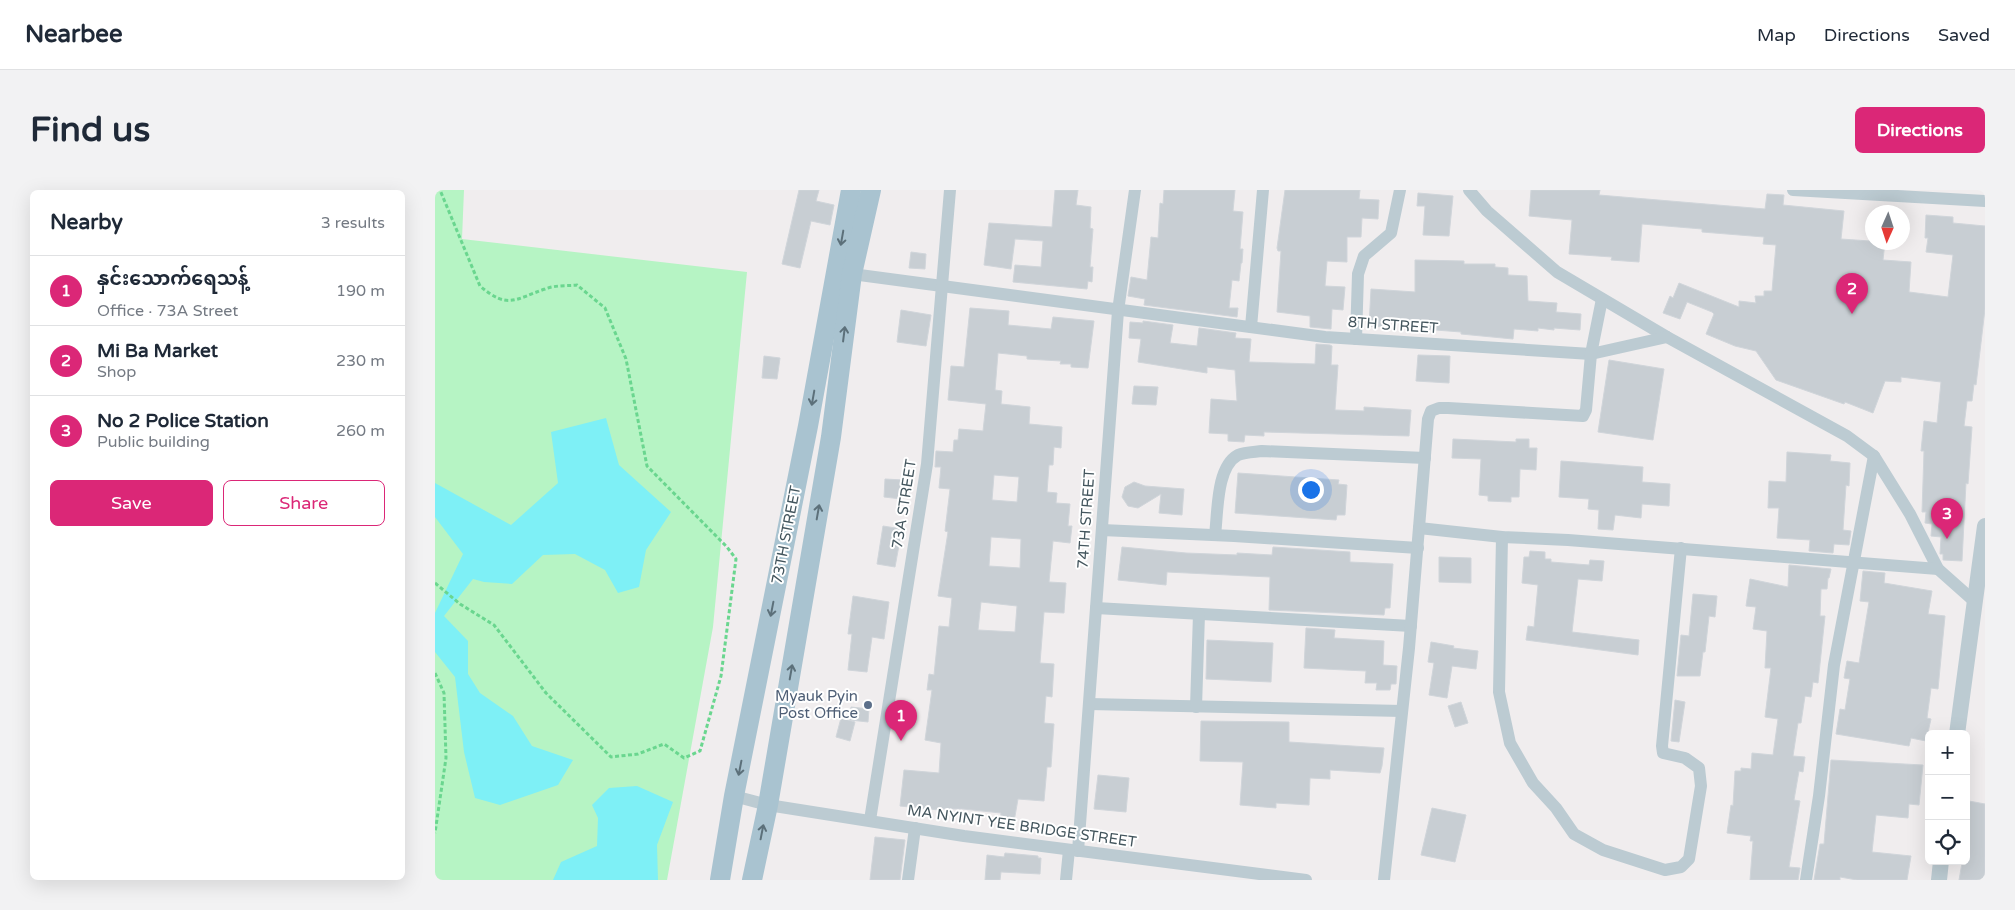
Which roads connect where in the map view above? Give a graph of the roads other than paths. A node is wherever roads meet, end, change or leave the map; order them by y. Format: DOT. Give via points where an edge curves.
graph roads {
  1 [pos="851,190"];
  2 [pos="871,190"];
  3 [pos="950,190"];
  4 [pos="1135,190"];
  5 [pos="1263,190"];
  6 [pos="1399,190"];
  7 [pos="1469,190"];
  8 [pos="1793,190"];
  9 [pos="1985,201"];
  10 [pos="852,274"];
  11 [pos="941,286"];
  12 [pos="1602,299"];
  13 [pos="1117,311"];
  14 [pos="1251,327"];
  15 [pos="1667,337"];
  16 [pos="1355,339"];
  17 [pos="1591,354"];
  18 [pos="1874,456"];
  19 [pos="1425,458"];
  20 [pos="1985,526"];
  21 [pos="1419,528"];
  22 [pos="1102,530"];
  23 [pos="1215,535"];
  24 [pos="1502,537"];
  25 [pos="1417,548"];
  26 [pos="1681,548"];
  27 [pos="1854,562"];
  28 [pos="1938,569"];
  29 [pos="1974,601"];
  30 [pos="1096,608"];
  31 [pos="1199,614"];
  32 [pos="1411,626"];
  33 [pos="1089,704"];
  34 [pos="1196,707"];
  35 [pos="1403,711"];
  36 [pos="1958,730"];
  37 [pos="734,796"];
  38 [pos="768,805"];
  39 [pos="870,820"];
  40 [pos="915,828"];
  41 [pos="1074,851"];
  42 [pos="1941,865"];
  43 [pos="1219,875"];
  44 [pos="720,880"];
  45 [pos="752,880"];
  46 [pos="908,880"];
  47 [pos="1066,880"];
  48 [pos="1306,880"];
  49 [pos="1384,880"];
  50 [pos="1806,880"];
  51 [pos="1939,880"];
  1 -- 37 [label="main road, 73TH STREET, one-way" via="808,426"];
  2 -- 10 [label="main road, 73TH STREET"];
  3 -- 11 [label="street, 73A STREET"];
  4 -- 13 [label="street, 74TH STREET"];
  5 -- 14 [label="street"];
  6 -- 16 [label="street" via="1391,234 1363,256"];
  7 -- 12 [label="street" via="1487,211 1557,272"];
  8 -- 9 [label="street"];
  10 -- 11 [label="street, 8TH STREET"];
  38 -- 10 [label="main road, 73TH STREET, one-way" via="831,437"];
  11 -- 13 [label="street, 8TH STREET"];
  11 -- 39 [label="street, 73A STREET" via="927,464"];
  12 -- 15 [label="street"];
  12 -- 17 [label="street"];
  13 -- 14 [label="street, 8TH STREET"];
  13 -- 22 [label="street, 74TH STREET"];
  14 -- 16 [label="street, 8TH STREET"];
  15 -- 17 [label="street, 8TH STREET"];
  15 -- 18 [label="street" via="1847,436"];
  16 -- 17 [label="street, 8TH STREET"];
  17 -- 19 [label="street" via="1583,416 1439,408 1431,411 1428,419"];
  18 -- 27 [label="street"];
  18 -- 28 [label="street" via="1910,514"];
  19 -- 21 [label="street"];
  19 -- 23 [label="street" via="1262,451 1239,454 1227,463"];
  20 -- 29 [label="street"];
  21 -- 24 [label="street"];
  21 -- 25 [label="street"];
  22 -- 23 [label="street"];
  22 -- 30 [label="street, 74TH STREET"];
  23 -- 25 [label="street"];
  24 -- 26 [label="street"];
  24 -- 26 [label="street" via="1499,692 1510,744 1533,782 1574,834 1603,850 1665,870 1681,867 1689,860 1701,786 1699,768 1685,758 1663,753 1662,746"];
  25 -- 32 [label="street"];
  26 -- 27 [label="street"];
  27 -- 28 [label="street"];
  27 -- 50 [label="street" via="1834,666"];
  28 -- 29 [label="street"];
  29 -- 36 [label="street"];
  30 -- 31 [label="street"];
  30 -- 33 [label="street, 74TH STREET"];
  31 -- 32 [label="street"];
  31 -- 34 [label="street"];
  32 -- 35 [label="street"];
  33 -- 34 [label="street"];
  33 -- 41 [label="street, 74TH STREET"];
  34 -- 35 [label="street"];
  35 -- 49 [label="street"];
  37 -- 38 [label="street, MA NYINT YEE BRIDGE STREET"];
  37 -- 44 [label="main road, 73TH STREET"];
  38 -- 39 [label="street, MA NYINT YEE BRIDGE STREET"];
  45 -- 38 [label="main road, 73TH STREET, one-way"];
  39 -- 40 [label="street, MA NYINT YEE BRIDGE STREET"];
  40 -- 41 [label="street, MA NYINT YEE BRIDGE STREET"];
  40 -- 46 [label="street"];
  41 -- 43 [label="street, MA NYINT YEE BRIDGE STREET"];
  41 -- 47 [label="street, 74TH STREET"];
  42 -- 51 [label="street"];
  43 -- 48 [label="street, MA NYINT YEE BRIDGE STREET"];
}
